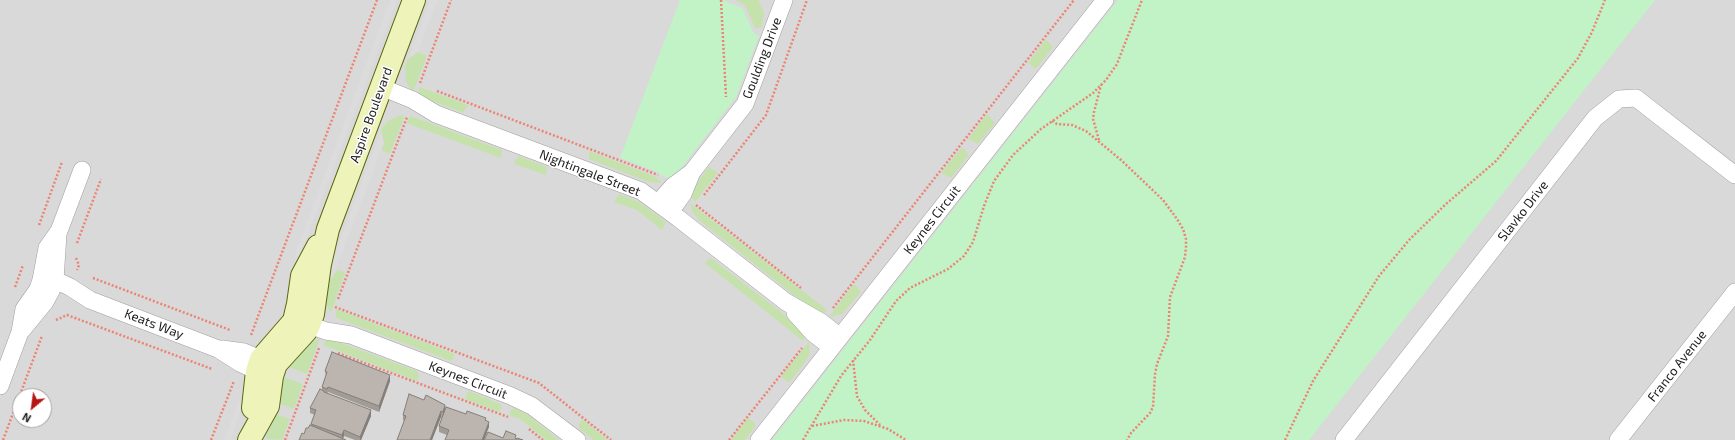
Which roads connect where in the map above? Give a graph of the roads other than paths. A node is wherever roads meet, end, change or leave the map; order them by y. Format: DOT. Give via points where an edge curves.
graph roads {
  1 [pos="414,0"];
  2 [pos="1105,0"];
  3 [pos="780,1"];
  4 [pos="379,92"];
  5 [pos="436,114"];
  6 [pos="82,170"];
  7 [pos="1735,175"];
  8 [pos="664,207"];
  9 [pos="49,284"];
  10 [pos="1735,292"];
  11 [pos="90,300"];
  12 [pos="306,318"];
  13 [pos="835,342"];
  14 [pos="255,363"];
  15 [pos="0,386"];
  16 [pos="248,439"];
  17 [pos="577,440"];
  18 [pos="759,440"];
  19 [pos="1344,440"];
  20 [pos="1618,440"];
  1 -- 4 [label="street, Aspire Boulevard"];
  2 -- 13 [label="street, Keynes Circuit"];
  3 -- 8 [label="street, Goulding Drive" via="750,93 739,112 692,172 683,194"];
  4 -- 5 [label="street, Nightingale Street" via="413,100"];
  4 -- 5 [label="street, Nightingale Street" via="409,110"];
  4 -- 12 [label="street, Aspire Boulevard" via="328,229 302,276"];
  5 -- 8 [label="street, Nightingale Street" via="633,188"];
  6 -- 9 [label="street" via="59,231 47,248"];
  7 -- 19 [label="street, Slavko Drive" via="1636,98 1618,99 1595,118"];
  8 -- 13 [label="street, Nightingale Street"];
  9 -- 11 [label="street, Keats Way" via="70,287"];
  9 -- 11 [label="street, Keats Way" via="68,297"];
  9 -- 15 [label="street" via="38,288 24,309 20,332"];
  10 -- 20 [label="street, Franco Avenue"];
  11 -- 14 [label="street, Keats Way"];
  12 -- 14 [label="street, Aspire Boulevard" via="290,327"];
  12 -- 17 [label="street, Keynes Circuit" via="329,320 351,335 525,402"];
  13 -- 18 [label="street, Keynes Circuit"];
  14 -- 16 [label="street" via="253,407"];
}
